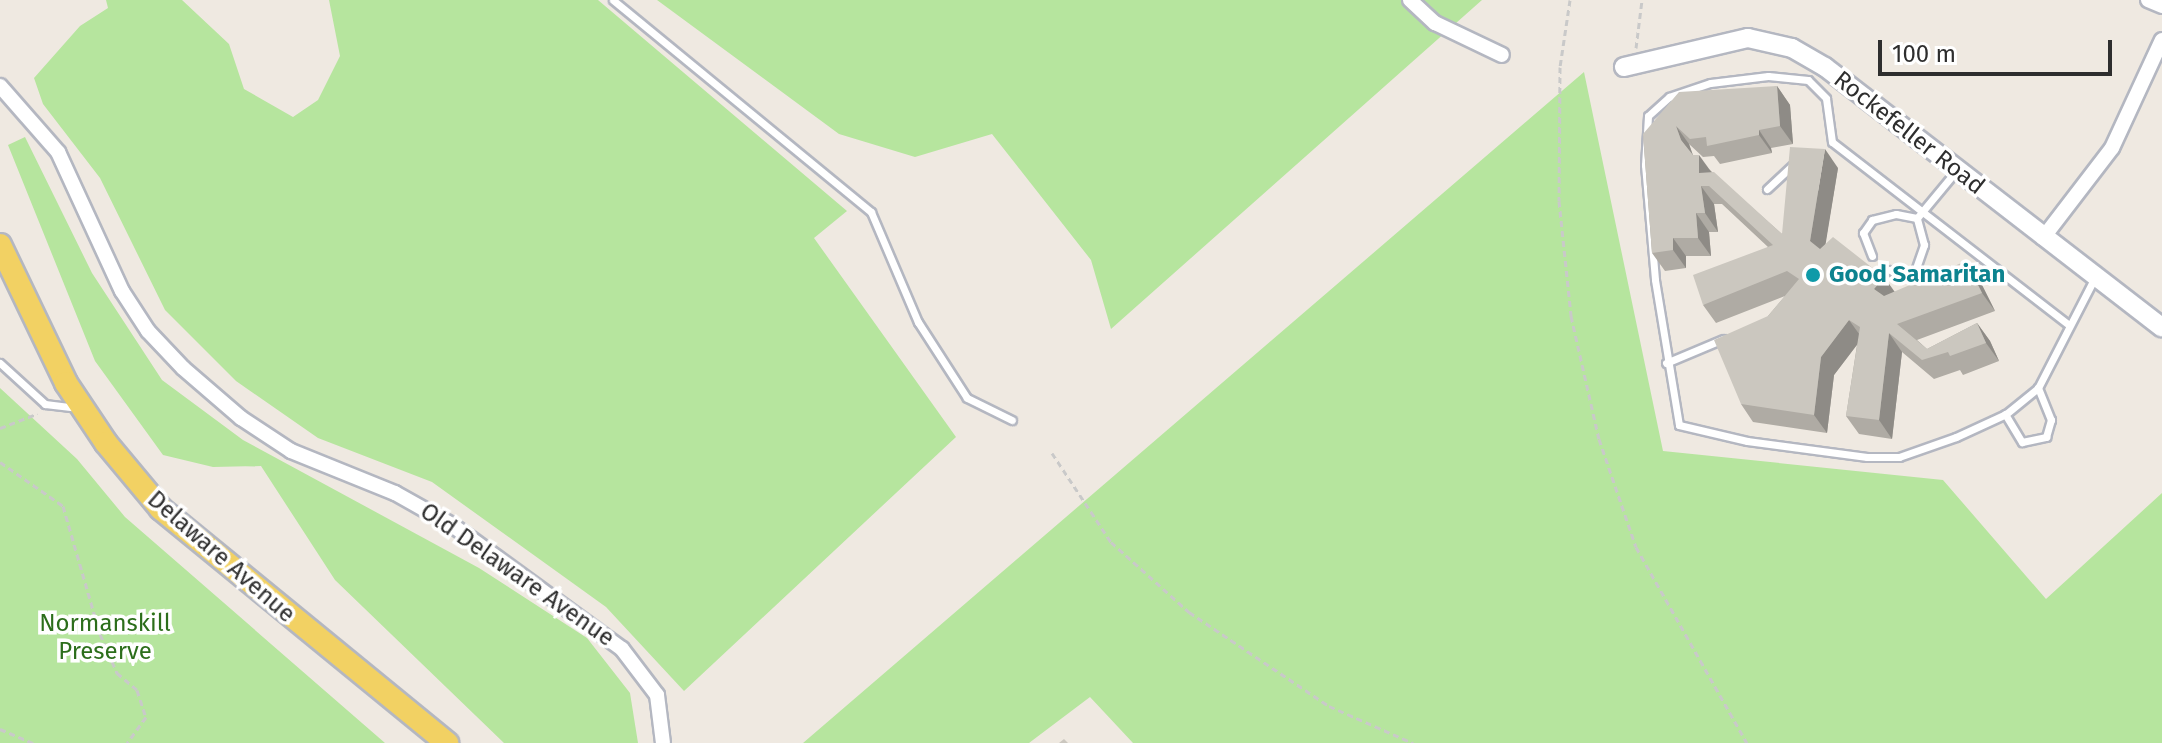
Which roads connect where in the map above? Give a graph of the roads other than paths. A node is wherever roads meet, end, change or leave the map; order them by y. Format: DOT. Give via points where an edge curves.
graph roads {
  1 [pos="613,0"];
  2 [pos="1410,0"];
  3 [pos="2148,0"];
  4 [pos="2162,6"];
  5 [pos="2162,40"];
  6 [pos="1502,55"];
  7 [pos="1630,66"];
  8 [pos="0,86"];
  9 [pos="1832,142"];
  10 [pos="1820,149"];
  11 [pos="1807,156"];
  12 [pos="1956,171"];
  13 [pos="1767,189"];
  14 [pos="1926,209"];
  15 [pos="1917,218"];
  16 [pos="2043,238"];
  17 [pos="0,245"];
  18 [pos="1872,256"];
  19 [pos="1890,270"];
  20 [pos="2095,276"];
  21 [pos="2069,325"];
  22 [pos="2162,327"];
  23 [pos="1734,335"];
  24 [pos="0,363"];
  25 [pos="1666,363"];
  26 [pos="2038,388"];
  27 [pos="82,409"];
  28 [pos="2005,414"];
  29 [pos="1012,420"];
  30 [pos="447,743"];
  31 [pos="663,743"];
  1 -- 29 [label="lane" via="871,212 918,322 967,398"];
  2 -- 6 [label="street" via="1435,23"];
  3 -- 4 [label="street"];
  5 -- 16 [label="street" via="2112,148"];
  7 -- 12 [label="street, Rockefeller Road" via="1726,41 1768,39 1825,67"];
  8 -- 31 [label="street, Old Delaware Avenue" via="49,138 132,309 204,389 303,458 433,513 622,649 657,695"];
  9 -- 10 [label="lane"];
  9 -- 14 [label="lane"];
  9 -- 25 [label="lane" via="1826,98 1808,80 1768,76 1710,83 1669,97 1648,116 1645,165"];
  11 -- 13 [label="lane"];
  12 -- 14 [label="lane"];
  12 -- 16 [label="street, Rockefeller Road"];
  14 -- 15 [label="lane"];
  14 -- 21 [label="lane"];
  15 -- 18 [label="lane" via="1896,214 1872,220 1863,233"];
  15 -- 19 [label="lane" via="1924,245 1915,271 1901,276"];
  16 -- 20 [label="street, Rockefeller Road"];
  17 -- 27 [label="main road, Delaware Avenue" via="45,347"];
  20 -- 21 [label="lane"];
  20 -- 22 [label="street, Rockefeller Road"];
  21 -- 26 [label="lane"];
  23 -- 25 [label="lane"];
  24 -- 27 [label="lane" via="54,408"];
  25 -- 28 [label="lane" via="1679,425 1747,441 1899,457"];
  26 -- 28 [label="lane"];
  26 -- 28 [label="lane" via="2051,420 2046,437 2022,442"];
  27 -- 30 [label="main road, Delaware Avenue" via="133,477 189,535"];
}
